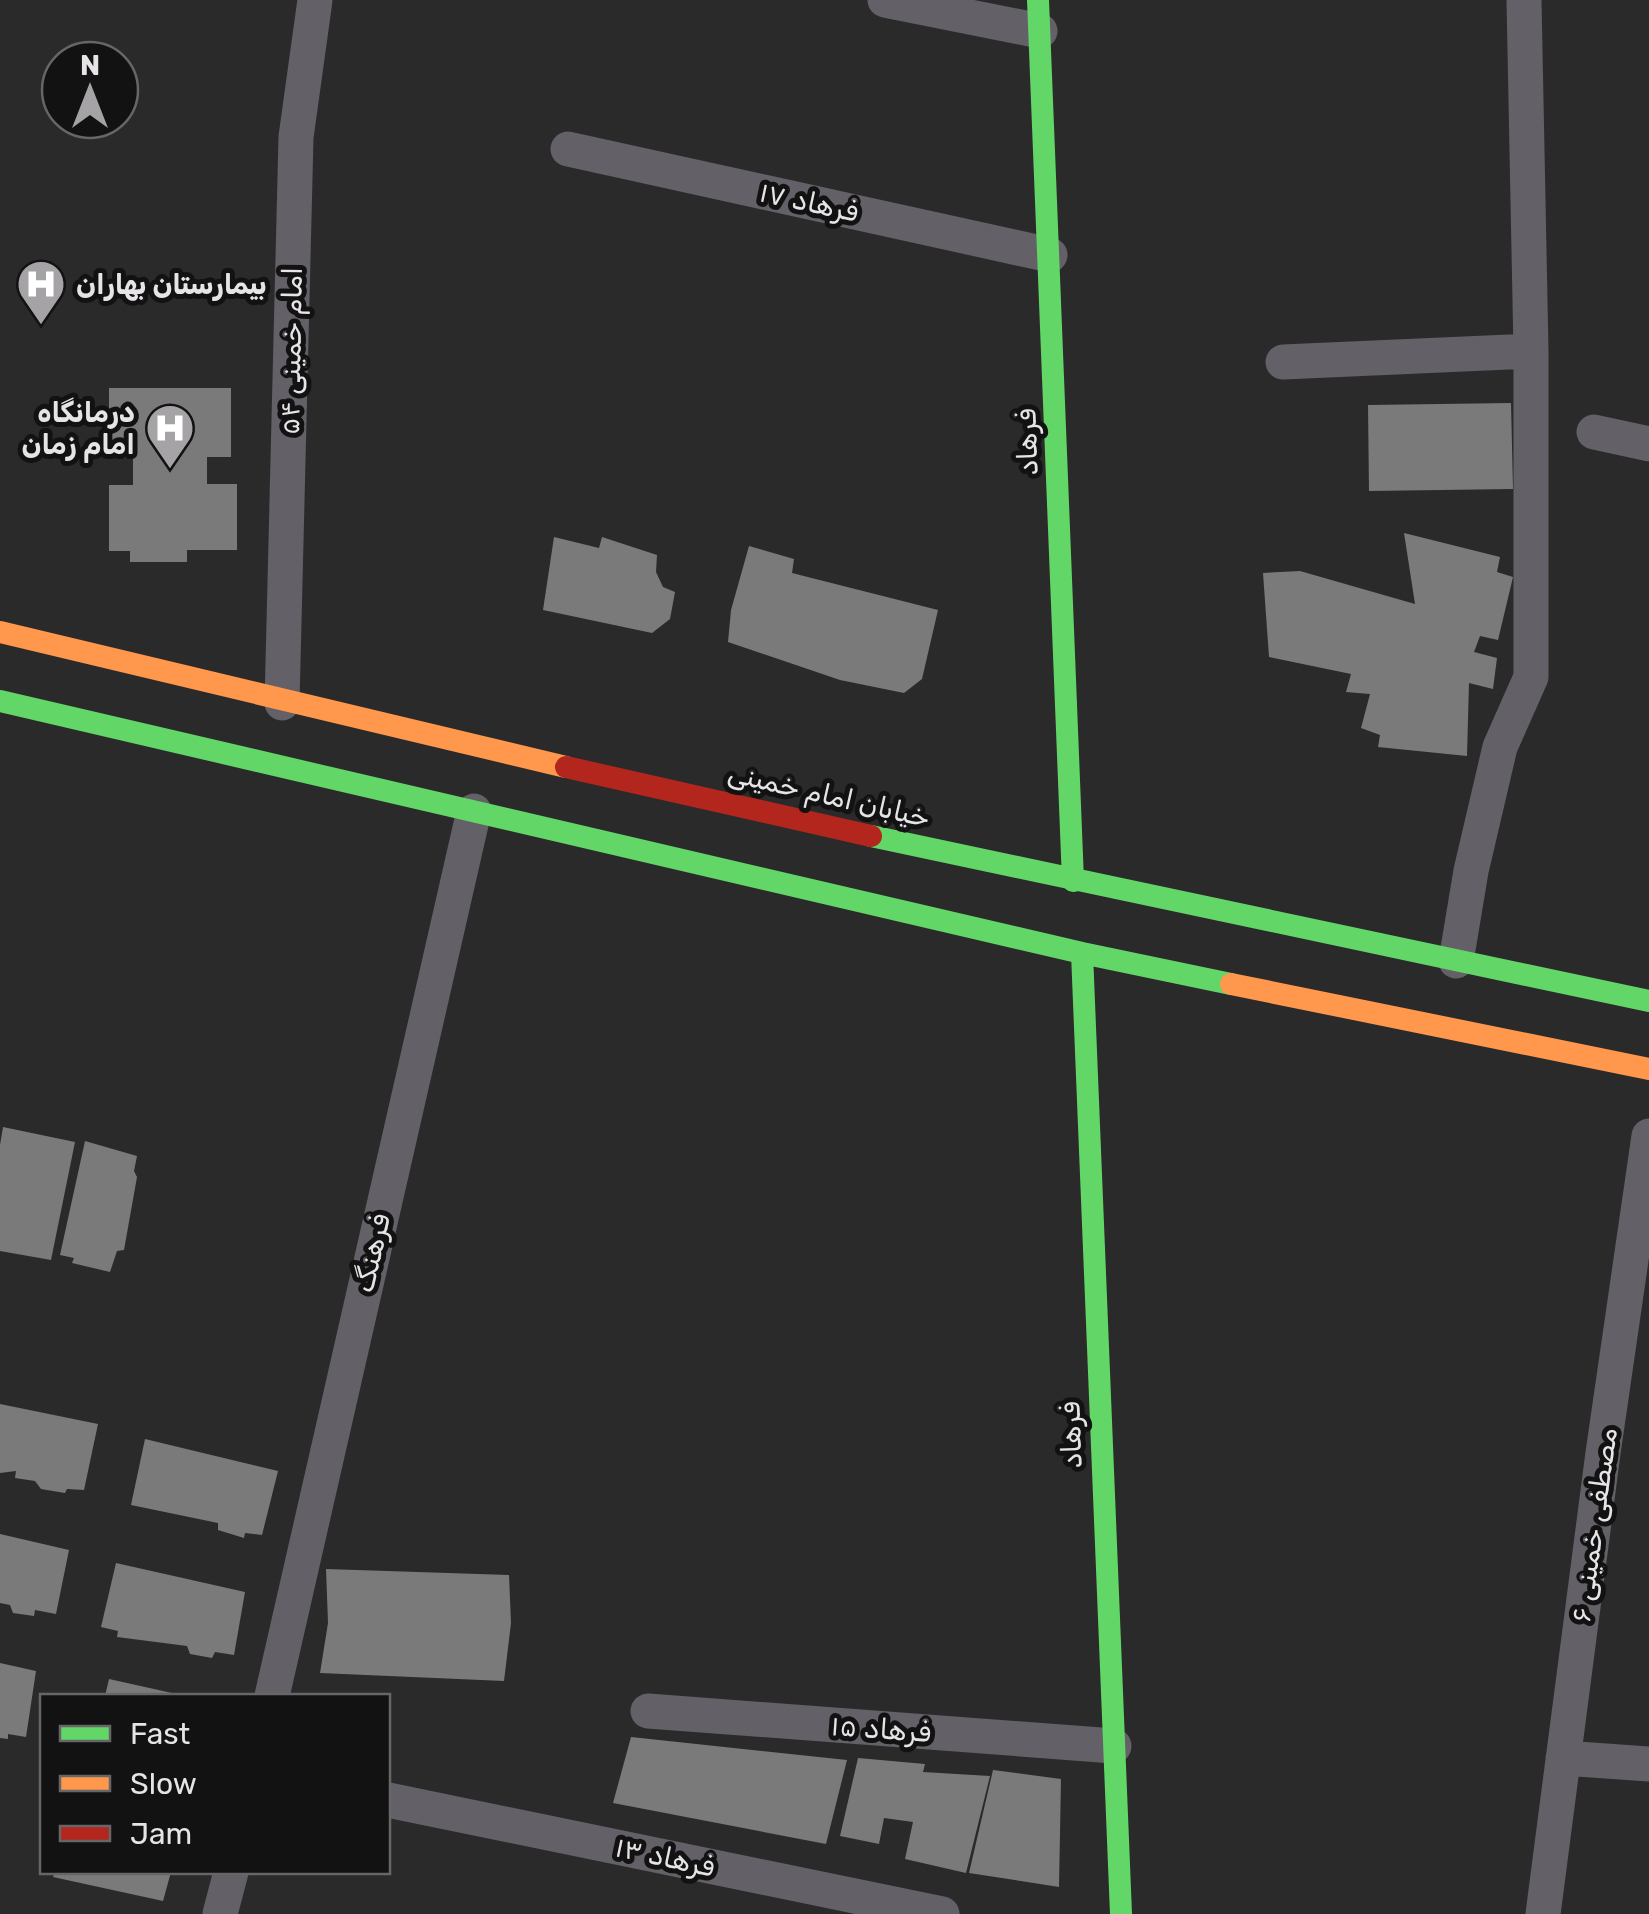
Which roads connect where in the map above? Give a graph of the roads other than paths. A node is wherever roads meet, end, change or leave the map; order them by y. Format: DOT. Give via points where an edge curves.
graph roads {
  1 [pos="315,0"];
  2 [pos="885,0"];
  3 [pos="1524,0"];
  4 [pos="1039,15"];
  5 [pos="568,149"];
  6 [pos="1050,255"];
  7 [pos="1531,351"];
  8 [pos="1283,362"];
  9 [pos="1594,432"];
  10 [pos="1649,444"];
  11 [pos="0,632"];
  12 [pos="0,702"];
  13 [pos="282,703"];
  14 [pos="474,810"];
  15 [pos="1074,881"];
  16 [pos="1082,953"];
  17 [pos="1456,961"];
  18 [pos="1649,1000"];
  19 [pos="1649,1069"];
  20 [pos="1649,1136"];
  21 [pos="272,1694"];
  22 [pos="648,1711"];
  23 [pos="1114,1746"];
  24 [pos="1563,1758"];
  25 [pos="1649,1764"];
  26 [pos="390,1800"];
  27 [pos="230,1874"];
  28 [pos="220,1914"];
  29 [pos="942,1914"];
  30 [pos="1121,1914"];
  31 [pos="1543,1914"];
  1 -- 13 [label="street, امام خمینی ۵۴" via="296,137"];
  2 -- 4 [label="street"];
  3 -- 7 [label="street"];
  4 -- 6 [label="main road, فرهاد"];
  5 -- 6 [label="street, فرهاد ۱۷"];
  6 -- 15 [label="main road, فرهاد"];
  7 -- 8 [label="street"];
  7 -- 17 [label="street" via="1531,677 1500,747"];
  9 -- 10 [label="street"];
  11 -- 13 [label="main road, خیابان امام خمینی"];
  12 -- 14 [label="main road"];
  13 -- 15 [label="main road, خیابان امام خمینی"];
  14 -- 16 [label="main road"];
  14 -- 21 [label="street, فرهنگ"];
  15 -- 17 [label="main road, خیابان امام خمینی"];
  16 -- 19 [label="main road"];
  16 -- 23 [label="main road, فرهاد"];
  17 -- 18 [label="main road, خیابان امام خمینی"];
  20 -- 24 [label="street, مصطفی خمینی ۶"];
  22 -- 23 [label="street, فرهاد ۱۵"];
  23 -- 30 [label="main road, فرهاد"];
  24 -- 25 [label="street"];
  24 -- 31 [label="street, مصطفی خمینی ۶"];
  26 -- 29 [label="street, فرهاد ۱۳"];
  27 -- 28 [label="street"];
}
